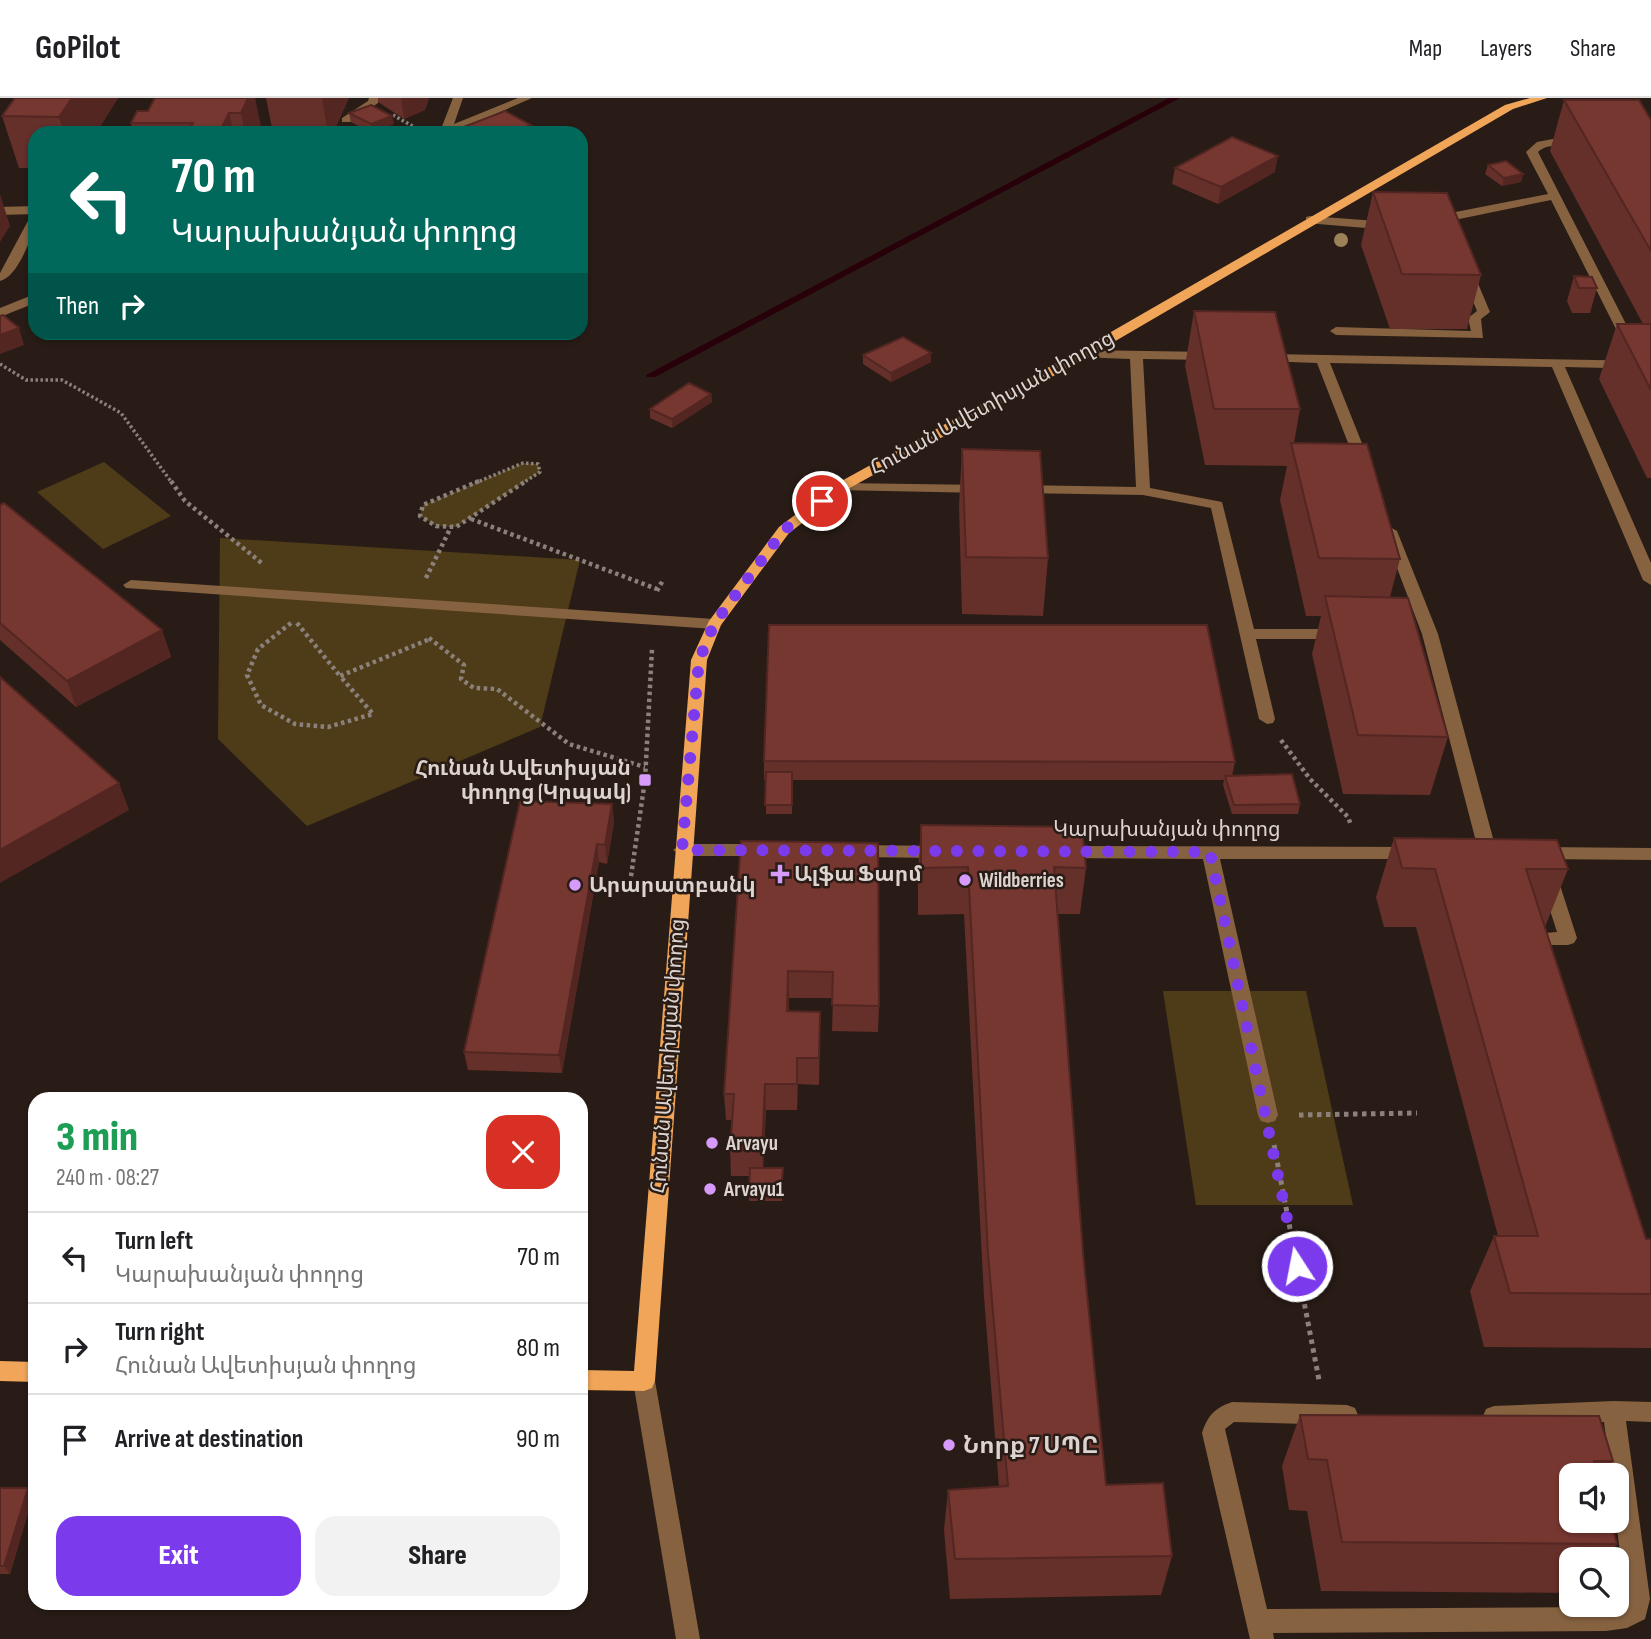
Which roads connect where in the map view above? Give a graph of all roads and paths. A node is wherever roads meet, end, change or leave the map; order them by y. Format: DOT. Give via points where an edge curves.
graph roads {
  1 [pos="374,98"];
  2 [pos="458,98"];
  3 [pos="527,98"];
  4 [pos="1542,98"];
  5 [pos="346,120"];
  6 [pos="446,126"];
  7 [pos="459,126"];
  8 [pos="1585,142"];
  9 [pos="1555,196"];
  10 [pos="28,210"];
  11 [pos="0,211"];
  12 [pos="1310,220"];
  13 [pos="28,232"];
  14 [pos="1464,265"];
  15 [pos="0,277"];
  16 [pos="28,301"];
  17 [pos="0,313"];
  18 [pos="1336,331"];
  19 [pos="1651,335"];
  20 [pos="1083,354"];
  21 [pos="1136,355"];
  22 [pos="1229,357"];
  23 [pos="1255,357"];
  24 [pos="1322,359"];
  25 [pos="0,365"];
  26 [pos="1651,365"];
  27 [pos="1558,366"];
  28 [pos="1371,484"];
  29 [pos="841,487"];
  30 [pos="1143,491"];
  31 [pos="471,518"];
  32 [pos="1386,521"];
  33 [pos="451,527"];
  34 [pos="440,549"];
  35 [pos="272,570"];
  36 [pos="663,580"];
  37 [pos="1651,580"];
  38 [pos="131,585"];
  39 [pos="657,589"];
  40 [pos="385,602"];
  41 [pos="654,620"];
  42 [pos="714,624"];
  43 [pos="1247,634"];
  44 [pos="1352,634"];
  45 [pos="430,639"];
  46 [pos="340,676"];
  47 [pos="1267,719"];
  48 [pos="646,766"];
  49 [pos="682,850"];
  50 [pos="786,851"];
  51 [pos="837,851"];
  52 [pos="955,852"];
  53 [pos="1049,852"];
  54 [pos="1210,852"];
  55 [pos="1361,853"];
  56 [pos="1437,853"];
  57 [pos="1488,853"];
  58 [pos="1651,854"];
  59 [pos="630,883"];
  60 [pos="1534,966"];
  61 [pos="1417,1113"];
  62 [pos="1268,1115"];
  63 [pos="0,1371"];
  64 [pos="28,1372"];
  65 [pos="588,1380"];
  66 [pos="644,1381"];
  67 [pos="1614,1411"];
  68 [pos="1651,1412"];
  69 [pos="1325,1415"];
  70 [pos="1364,1416"];
  71 [pos="1469,1417"];
  72 [pos="1259,1630"];
  73 [pos="688,1639"];
  1 -- 5 [label="street"];
  2 -- 6 [label="street"];
  3 -- 7 [label="street"];
  4 -- 12 [label="main road, Հունան Ավետիսյան փողոց" via="1509,107"];
  8 -- 9 [label="street" via="1546,142 1532,152"];
  9 -- 12 [label="street" via="1447,225"];
  9 -- 19 [label="street" via="1621,326 1628,332"];
  10 -- 11 [label="street"];
  12 -- 20 [label="main road, Հունան Ավետիսյան փողոց"];
  13 -- 15 [label="street" via="5,276"];
  14 -- 18 [label="street" via="1484,312 1474,318 1478,335"];
  16 -- 17 [label="street"];
  20 -- 21 [label="street"];
  20 -- 29 [label="main road, Հունան Ավետիսյան փողոց"];
  21 -- 22 [label="street"];
  21 -- 30 [label="street"];
  23 -- 24 [label="street"];
  24 -- 27 [label="street"];
  24 -- 28 [label="street"];
  25 -- 35 [label="path" via="26,380 62,380 121,413 185,501"];
  26 -- 27 [label="street"];
  27 -- 37 [label="street"];
  29 -- 30 [label="street"];
  29 -- 42 [label="main road, Հունան Ավետիսյան փողոց" via="784,530"];
  30 -- 43 [label="street" via="1217,505"];
  31 -- 33 [label="path"];
  31 -- 33 [label="path" via="540,472 538,464 523,463 423,505 420,516 436,526"];
  31 -- 39 [label="path"];
  32 -- 57 [label="street"];
  33 -- 34 [label="path"];
  36 -- 39 [label="path"];
  38 -- 40 [label="street"];
  39 -- 41 [label="path"];
  40 -- 41 [label="street"];
  40 -- 45 [label="path"];
  41 -- 42 [label="street"];
  41 -- 48 [label="path"];
  42 -- 49 [label="main road, Հունան Ավետիսյան փողոց" via="699,660"];
  43 -- 44 [label="street"];
  43 -- 47 [label="street"];
  45 -- 46 [label="path"];
  45 -- 48 [label="path" via="464,666 461,679 474,688 497,689 569,744"];
  46 -- 46 [label="path" via="373,714 328,727 295,724 261,705 247,675 258,649 295,620"];
  47 -- 55 [label="path" via="1310,779 1348,817"];
  48 -- 59 [label="path"];
  49 -- 50 [label="street"];
  49 -- 66 [label="main road, Հունան Ավետիսյան փողոց"];
  51 -- 52 [label="street"];
  53 -- 54 [label="street, Կարախանյան փողոց"];
  54 -- 55 [label="street, Կարախանյան փողոց"];
  54 -- 62 [label="street"];
  55 -- 56 [label="street, Կարախանյան փողոց"];
  58 -- 60 [label="street" via="1533,853 1569,938 1526,940"];
  61 -- 62 [label="path"];
  62 -- 69 [label="path"];
  63 -- 64 [label="main road"];
  65 -- 66 [label="main road"];
  66 -- 73 [label="street, Հունան Ավետիսյան փողոց"];
  67 -- 68 [label="street"];
  67 -- 71 [label="street"];
  67 -- 72 [label="street" via="1637,1611 1606,1619"];
  69 -- 70 [label="street"];
  69 -- 72 [label="street" via="1232,1412 1216,1423 1213,1433"];
}
